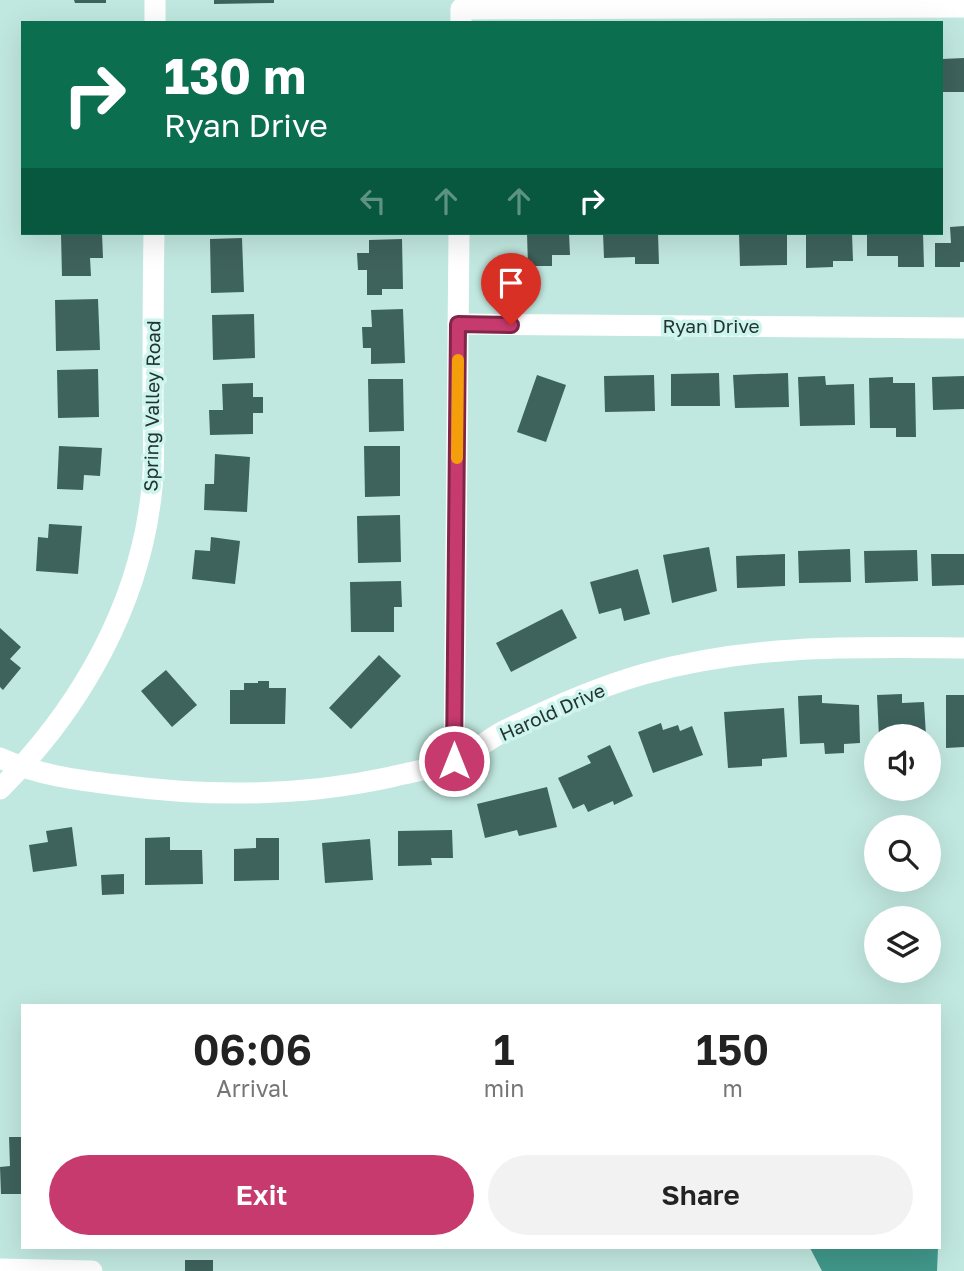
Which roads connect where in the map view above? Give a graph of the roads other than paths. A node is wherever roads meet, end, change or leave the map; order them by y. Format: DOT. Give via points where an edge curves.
graph roads {
  1 [pos="155,0"];
  2 [pos="728,4"];
  3 [pos="964,7"];
  4 [pos="461,16"];
  5 [pos="155,21"];
  6 [pos="154,235"];
  7 [pos="459,235"];
  8 [pos="458,324"];
  9 [pos="964,328"];
  10 [pos="964,648"];
  11 [pos="0,758"];
  12 [pos="454,761"];
  13 [pos="22,767"];
  14 [pos="0,789"];
  15 [pos="0,1269"];
  16 [pos="92,1270"];
  1 -- 5 [label="street"];
  2 -- 3 [label="street"];
  2 -- 4 [label="street"];
  6 -- 13 [label="street, Spring Valley Road" via="152,487 144,537 131,586 103,652 56,727"];
  7 -- 8 [label="street"];
  8 -- 9 [label="street, Ryan Drive"];
  8 -- 12 [label="street"];
  10 -- 12 [label="street, Harold Drive" via="812,647 702,660 584,694"];
  11 -- 13 [label="street, Harold Drive"];
  12 -- 13 [label="street, Harold Drive" via="361,784 231,795 57,778"];
  13 -- 14 [label="street, Spring Valley Road"];
  15 -- 16 [label="street"];
}
